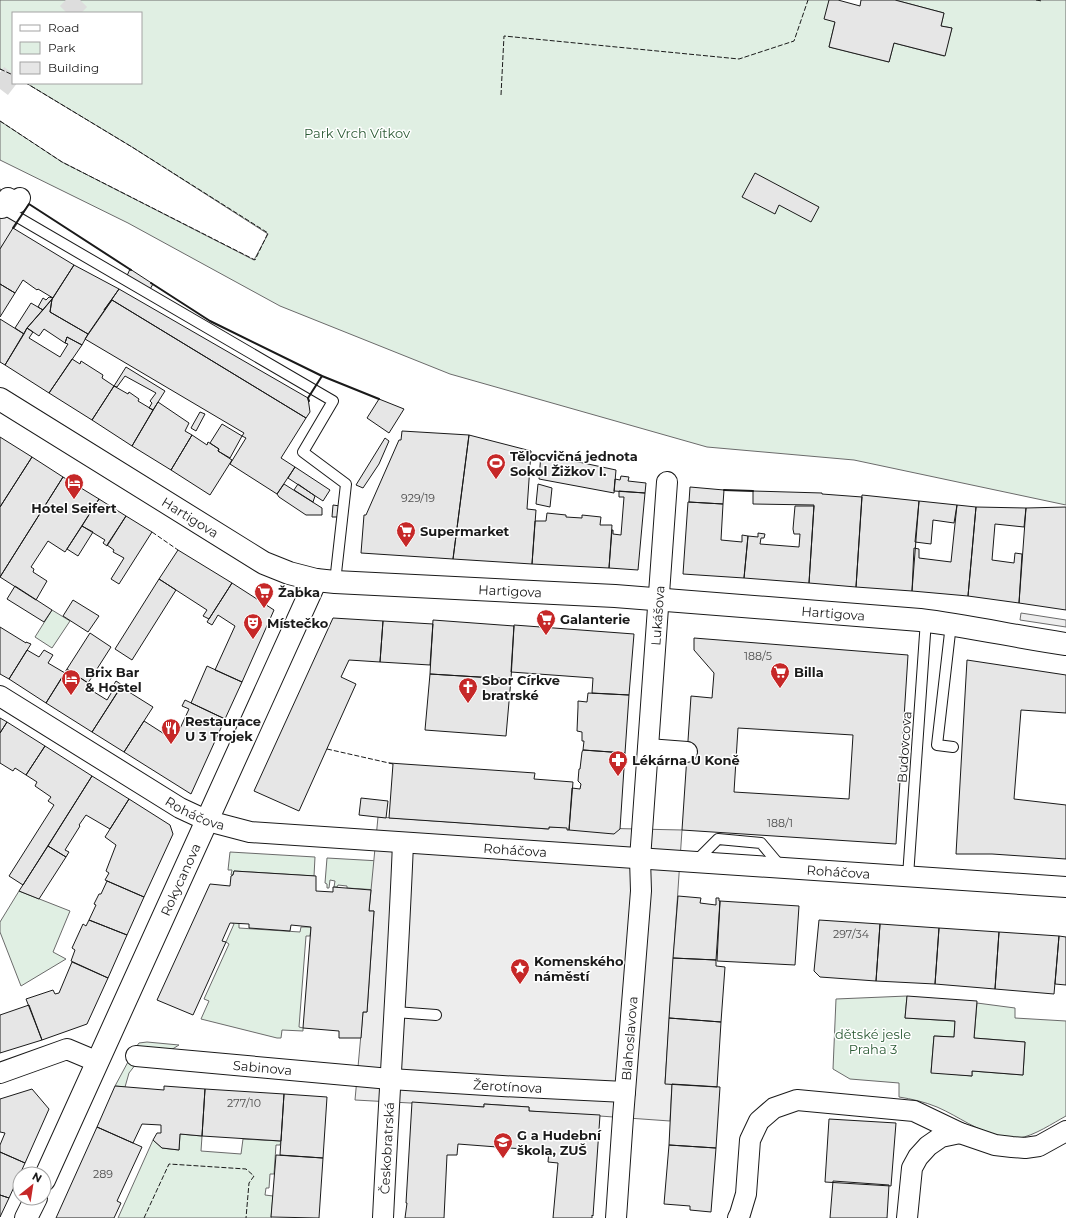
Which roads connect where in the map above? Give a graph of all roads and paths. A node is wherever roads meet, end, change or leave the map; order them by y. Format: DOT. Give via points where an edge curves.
graph roads {
  1 [pos="20,198"];
  2 [pos="1,207"];
  3 [pos="0,399"];
  4 [pos="667,482"];
  5 [pos="325,581"];
  6 [pos="658,599"];
  7 [pos="926,620"];
  8 [pos="951,624"];
  9 [pos="1066,644"];
  10 [pos="0,696"];
  11 [pos="954,747"];
  12 [pos="648,749"];
  13 [pos="687,752"];
  14 [pos="208,821"];
  15 [pos="403,843"];
  16 [pos="640,859"];
  17 [pos="908,876"];
  18 [pos="1066,886"];
  19 [pos="395,1012"];
  20 [pos="436,1015"];
  21 [pos="136,1056"];
  22 [pos="98,1062"];
  23 [pos="0,1073"];
  24 [pos="390,1079"];
  25 [pos="625,1092"];
  26 [pos="1066,1131"];
  27 [pos="960,1133"];
  28 [pos="50,1166"];
  29 [pos="32,1206"];
  30 [pos="26,1218"];
  31 [pos="383,1218"];
  32 [pos="616,1218"];
  33 [pos="738,1218"];
  34 [pos="907,1218"];
  1 -- 2 [label="street" via="17,203 8,198"];
  2 -- 5 [label="lane" via="333,401 303,452 346,484"];
  3 -- 5 [label="main road, Hartigova" via="264,563 289,573"];
  4 -- 6 [label="street, Lukášova"];
  5 -- 6 [label="main road, Hartigova"];
  5 -- 14 [label="main road, Rokycanova"];
  6 -- 7 [label="main road, Hartigova"];
  6 -- 12 [label="street, Lukášova"];
  7 -- 8 [label="main road, Hartigova"];
  7 -- 17 [label="lane, Budovcova"];
  8 -- 9 [label="main road, Hartigova"];
  8 -- 11 [label="lane" via="937,745"];
  10 -- 14 [label="street, Roháčova" via="180,808"];
  12 -- 13 [label="street"];
  12 -- 16 [label="street, Lukášova"];
  14 -- 15 [label="street, Roháčova" via="250,832"];
  14 -- 22 [label="main road, Rokycanova" via="188,860"];
  15 -- 16 [label="street, Roháčova"];
  15 -- 19 [label="street"];
  16 -- 17 [label="street, Roháčova"];
  16 -- 25 [label="street, Blahoslavova" via="641,891"];
  17 -- 18 [label="street, Roháčova"];
  19 -- 20 [label="lane"];
  19 -- 24 [label="street"];
  21 -- 24 [label="street, Sabinova"];
  22 -- 23 [label="street" via="67,1048"];
  22 -- 28 [label="main road, Rokycanova"];
  24 -- 25 [label="street, Žerotínova"];
  24 -- 31 [label="street, Českobratrská"];
  25 -- 32 [label="street, Blahoslavova"];
  26 -- 27 [label="street" via="1040,1146 1025,1148 995,1145"];
  27 -- 33 [label="street" via="914,1112 797,1100 774,1108 759,1121 750,1140 746,1194"];
  27 -- 34 [label="street" via="941,1137 918,1157 912,1168"];
  29 -- 30 [label="main road"];
}
